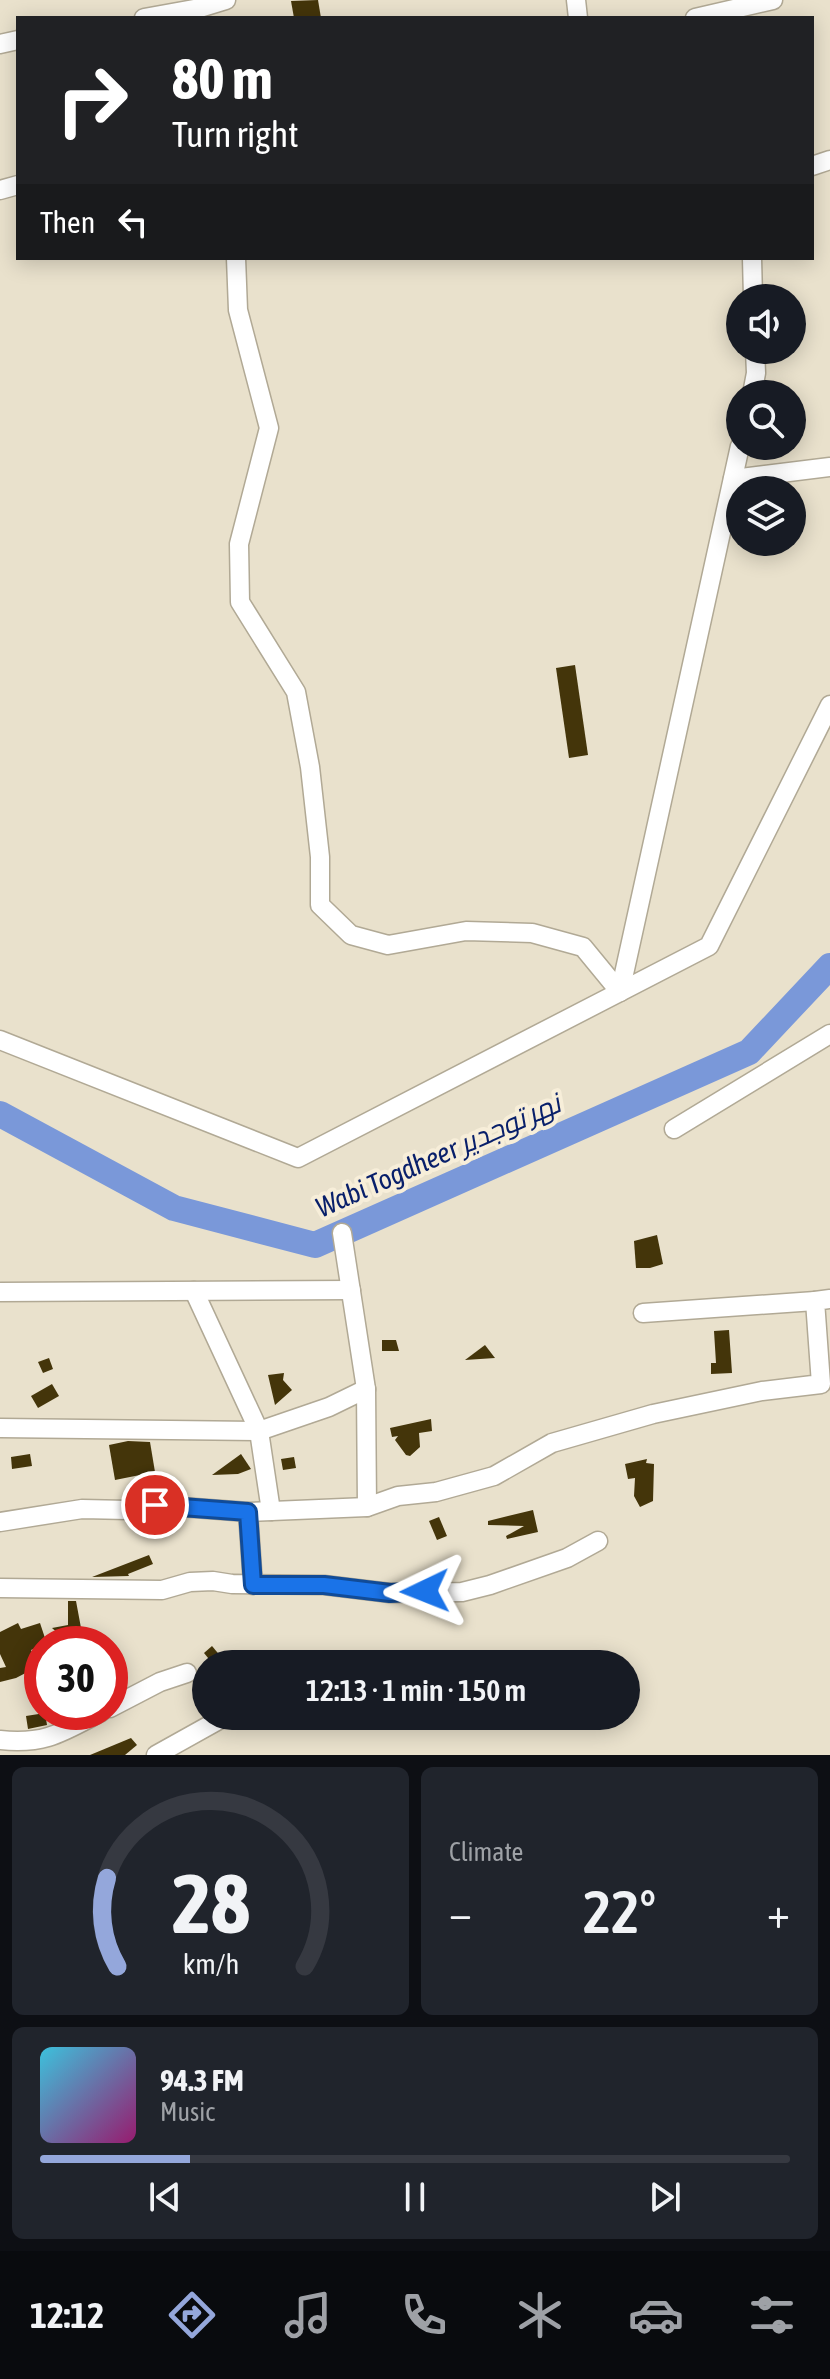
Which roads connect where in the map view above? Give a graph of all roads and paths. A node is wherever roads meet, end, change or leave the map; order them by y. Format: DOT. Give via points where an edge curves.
graph roads {
  1 [pos="226,0"];
  2 [pos="773,0"];
  3 [pos="746,8"];
  4 [pos="200,9"];
  5 [pos="156,16"];
  6 [pos="705,16"];
  7 [pos="236,260"];
  8 [pos="752,260"];
  9 [pos="753,284"];
  10 [pos="830,467"];
  11 [pos="757,476"];
  12 [pos="726,511"];
  13 [pos="830,705"];
  14 [pos="620,992"];
  15 [pos="830,1034"];
  16 [pos="0,1040"];
  17 [pos="674,1129"];
  18 [pos="342,1233"];
  19 [pos="351,1290"];
  20 [pos="194,1291"];
  21 [pos="0,1292"];
  22 [pos="822,1300"];
  23 [pos="643,1313"];
  24 [pos="826,1384"];
  25 [pos="366,1389"];
  26 [pos="0,1428"];
  27 [pos="259,1431"];
  28 [pos="367,1507"];
  29 [pos="271,1511"];
  30 [pos="248,1512"];
  31 [pos="0,1522"];
  32 [pos="598,1541"];
  33 [pos="253,1585"];
  34 [pos="0,1588"];
  35 [pos="187,1673"];
  36 [pos="128,1699"];
  37 [pos="66,1730"];
  38 [pos="201,1730"];
  39 [pos="0,1740"];
  40 [pos="156,1755"];
  1 -- 4 [label="street"];
  2 -- 3 [label="street"];
  3 -- 6 [label="street"];
  4 -- 5 [label="street"];
  7 -- 14 [label="street" via="238,310 269,428 239,544 240,602 296,692 310,767 320,905 351,935 388,945 466,931 532,933 583,947"];
  8 -- 9 [label="street"];
  10 -- 11 [label="street"];
  12 -- 14 [label="street"];
  13 -- 14 [label="street" via="709,946"];
  14 -- 16 [label="street" via="298,1158"];
  15 -- 17 [label="street"];
  18 -- 19 [label="street"];
  19 -- 20 [label="street"];
  19 -- 25 [label="street"];
  20 -- 21 [label="street"];
  20 -- 27 [label="street"];
  22 -- 23 [label="street"];
  22 -- 24 [label="street"];
  24 -- 28 [label="street" via="762,1391 653,1414 552,1443 494,1476"];
  25 -- 27 [label="street"];
  25 -- 28 [label="street"];
  26 -- 27 [label="street"];
  27 -- 29 [label="street"];
  28 -- 29 [label="street"];
  29 -- 30 [label="street"];
  30 -- 31 [label="street" via="155,1505"];
  30 -- 33 [label="street"];
  32 -- 33 [label="street" via="567,1558 462,1592"];
  33 -- 34 [label="street" via="213,1581 162,1590"];
  35 -- 36 [label="street"];
  37 -- 39 [label="street" via="30,1743"];
  38 -- 40 [label="street"];
}
